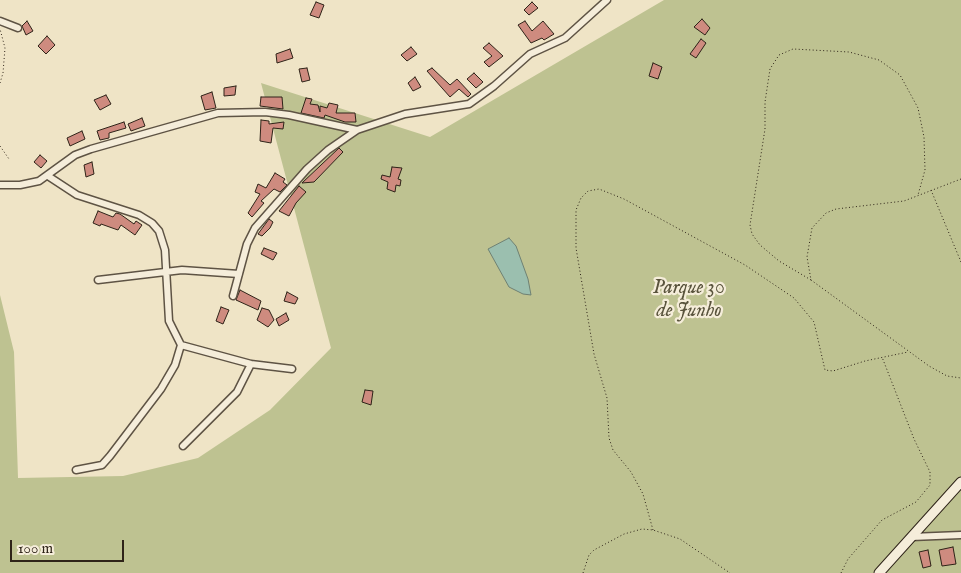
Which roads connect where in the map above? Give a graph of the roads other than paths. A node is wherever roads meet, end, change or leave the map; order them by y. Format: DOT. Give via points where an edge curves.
graph roads {
  1 [pos="607,0"];
  2 [pos="0,21"];
  3 [pos="18,28"];
  4 [pos="357,130"];
  5 [pos="48,176"];
  6 [pos="0,185"];
  7 [pos="167,271"];
  8 [pos="238,274"];
  9 [pos="98,280"];
  10 [pos="233,296"];
  11 [pos="181,345"];
  12 [pos="251,364"];
  13 [pos="292,369"];
  14 [pos="183,446"];
  15 [pos="76,470"];
  16 [pos="961,482"];
  17 [pos="961,535"];
  18 [pos="911,537"];
  19 [pos="879,573"];
  1 -- 4 [label="street" via="565,38 530,54 469,104 405,114"];
  2 -- 3 [label="street"];
  4 -- 5 [label="street" via="289,115 218,113 90,149"];
  4 -- 8 [label="street" via="317,159 259,222 247,244"];
  5 -- 6 [label="street" via="31,183"];
  5 -- 7 [label="street" via="77,195 140,215 152,223 163,240"];
  7 -- 8 [label="street"];
  7 -- 9 [label="street"];
  7 -- 11 [label="street" via="169,322"];
  8 -- 10 [label="street"];
  11 -- 12 [label="street"];
  11 -- 15 [label="street" via="175,365 161,389 110,456 102,465"];
  12 -- 13 [label="street"];
  12 -- 14 [label="street" via="237,392"];
  16 -- 18 [label="main road"];
  17 -- 18 [label="street"];
  18 -- 19 [label="main road"];
}
